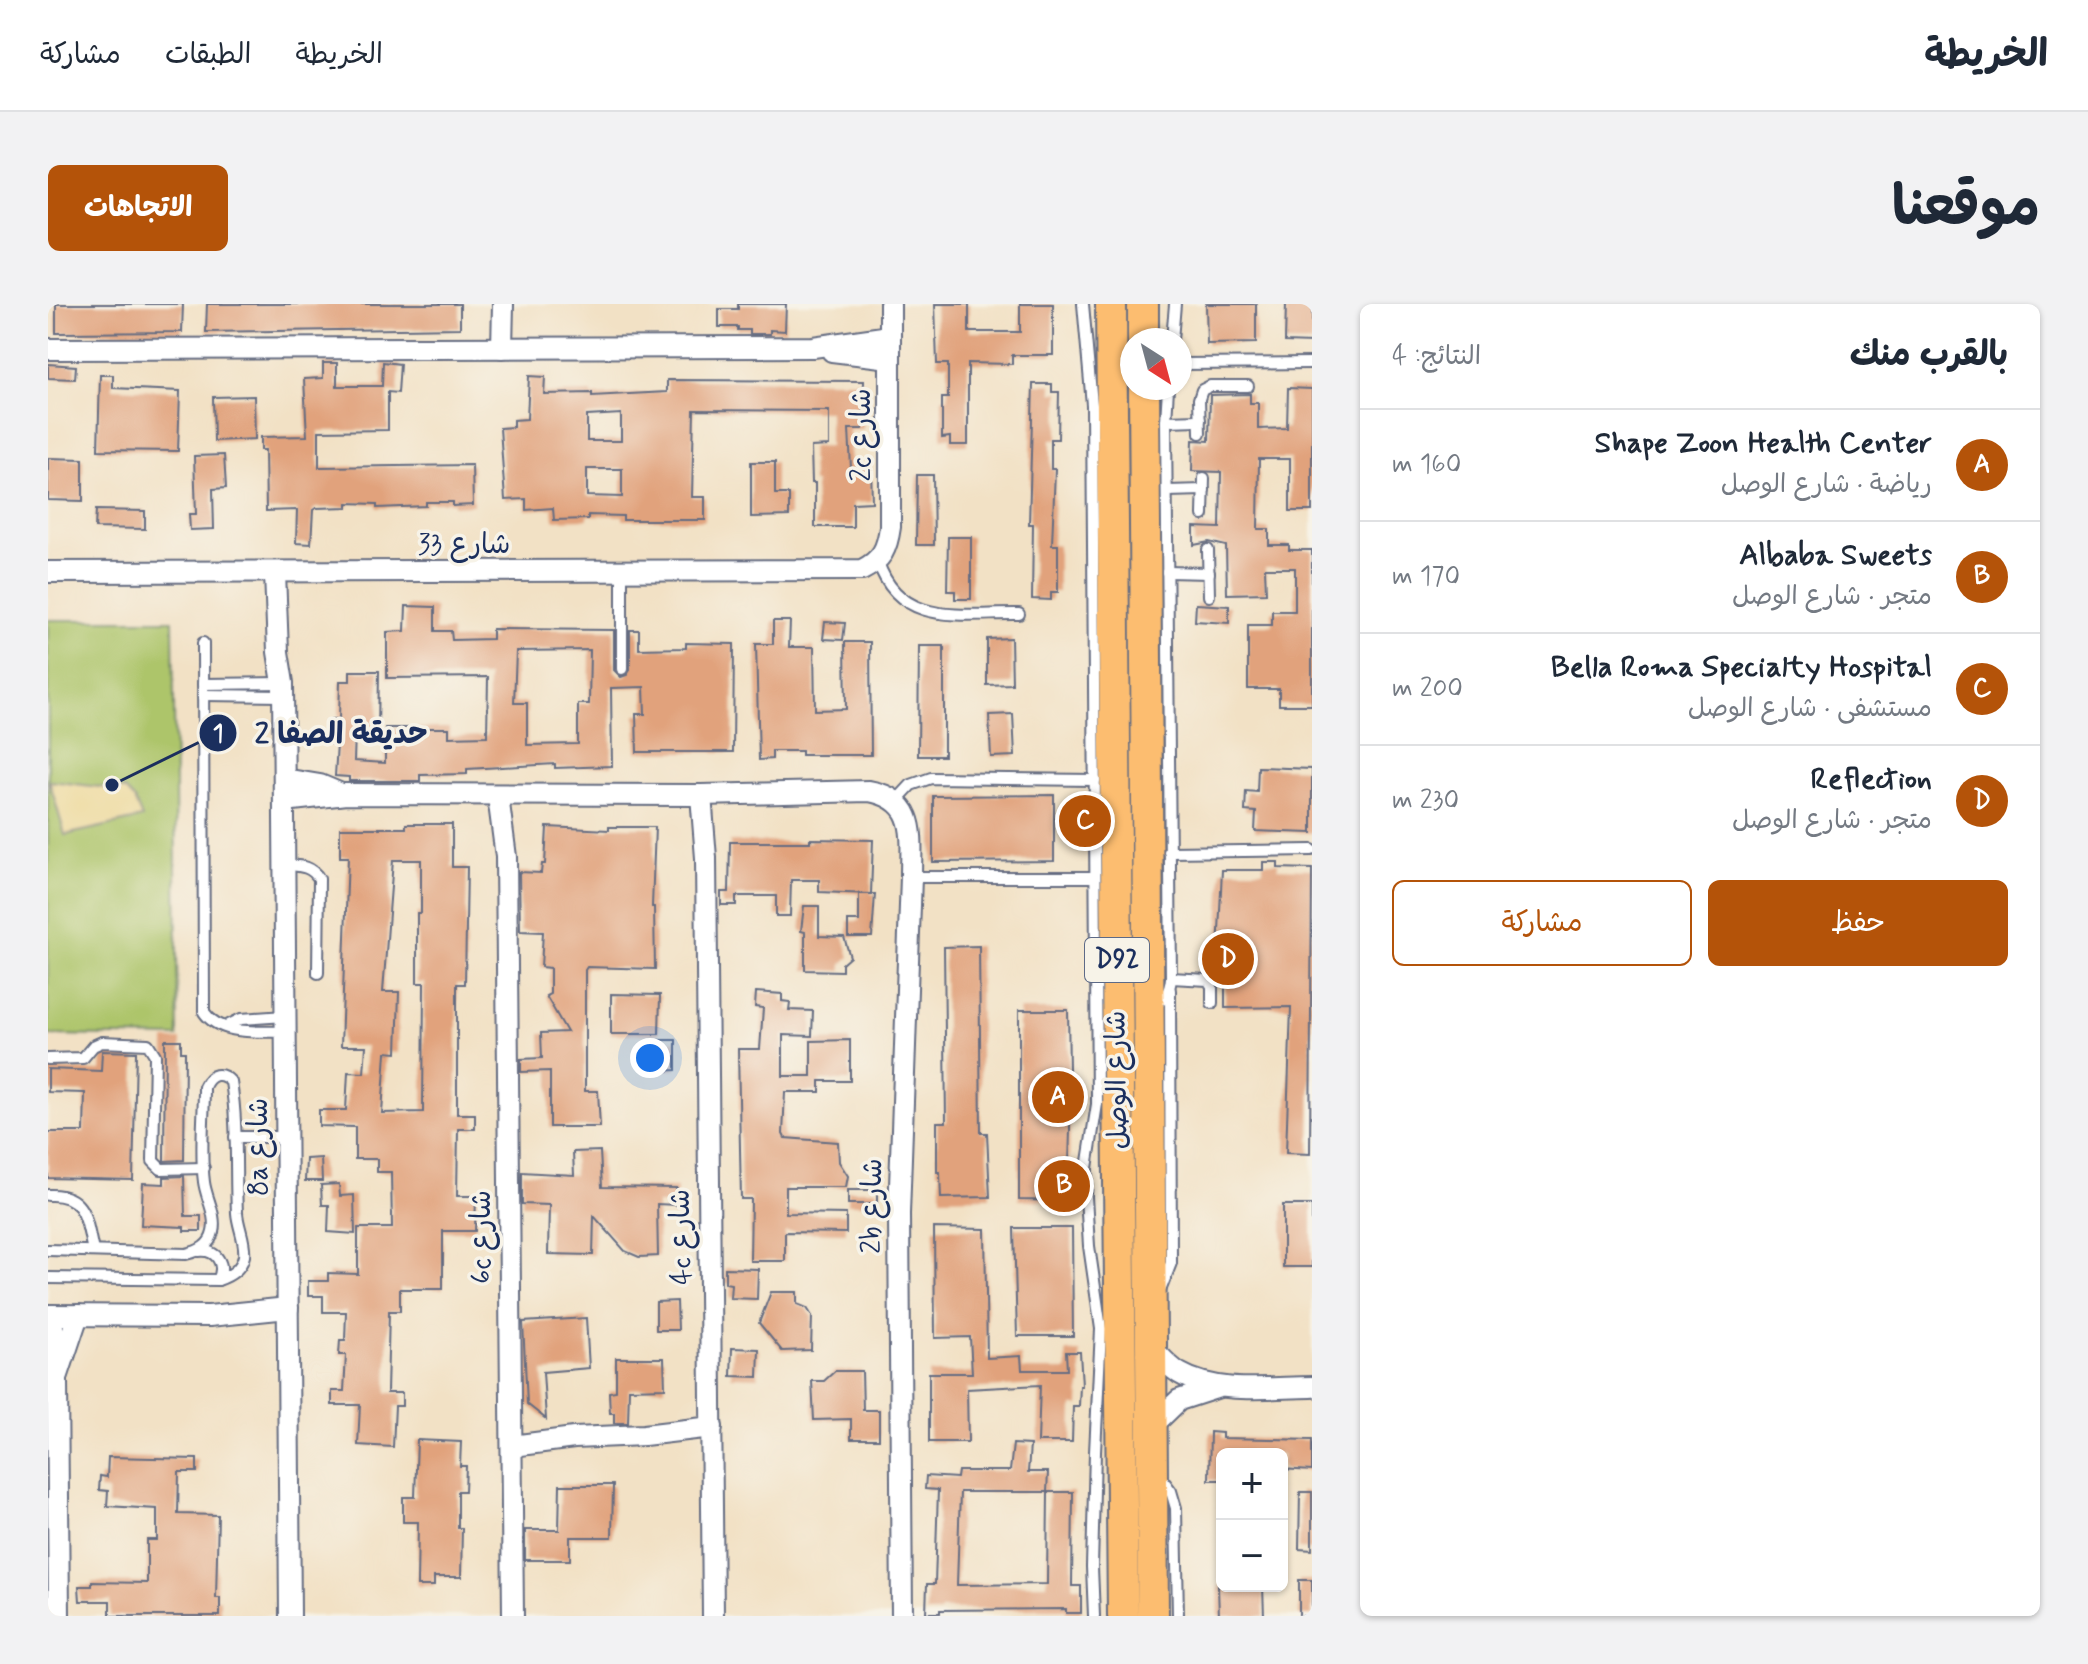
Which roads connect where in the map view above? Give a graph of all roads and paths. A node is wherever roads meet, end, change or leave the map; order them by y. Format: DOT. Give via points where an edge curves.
graph roads {
  1 [pos="503,304"];
  2 [pos="513,304"];
  3 [pos="890,304"];
  4 [pos="1083,304"];
  5 [pos="1111,304"];
  6 [pos="1143,304"];
  7 [pos="1175,304"];
  8 [pos="1143,328"];
  9 [pos="1173,328"];
  10 [pos="890,336"];
  11 [pos="813,347"];
  12 [pos="509,348"];
  13 [pos="48,349"];
  14 [pos="890,358"];
  15 [pos="1312,363"];
  16 [pos="1192,364"];
  17 [pos="1248,386"];
  18 [pos="1144,400"];
  19 [pos="1167,400"];
  20 [pos="1200,420"];
  21 [pos="1166,421"];
  22 [pos="1200,433"];
  23 [pos="1204,478"];
  24 [pos="1204,490"];
  25 [pos="1167,491"];
  26 [pos="1203,515"];
  27 [pos="1208,550"];
  28 [pos="878,562"];
  29 [pos="48,572"];
  30 [pos="1167,572"];
  31 [pos="282,573"];
  32 [pos="622,573"];
  33 [pos="1209,573"];
  34 [pos="1209,596"];
  35 [pos="1019,614"];
  36 [pos="203,643"];
  37 [pos="622,669"];
  38 [pos="283,686"];
  39 [pos="203,690"];
  40 [pos="284,779"];
  41 [pos="1095,780"];
  42 [pos="343,794"];
  43 [pos="709,795"];
  44 [pos="507,796"];
  45 [pos="897,800"];
  46 [pos="284,801"];
  47 [pos="1105,827"];
  48 [pos="1312,850"];
  49 [pos="1169,852"];
  50 [pos="284,865"];
  51 [pos="911,877"];
  52 [pos="1095,877"];
  53 [pos="318,973"];
  54 [pos="1163,991"];
  55 [pos="1212,1003"];
  56 [pos="286,1024"];
  57 [pos="48,1059"];
  58 [pos="235,1137"];
  59 [pos="286,1137"];
  60 [pos="204,1168"];
  61 [pos="48,1195"];
  62 [pos="48,1250"];
  63 [pos="93,1251"];
  64 [pos="197,1252"];
  65 [pos="48,1278"];
  66 [pos="218,1280"];
  67 [pos="50,1315"];
  68 [pos="78,1315"];
  69 [pos="288,1317"];
  70 [pos="1101,1329"];
  71 [pos="1151,1347"];
  72 [pos="1121,1354"];
  73 [pos="57,1379"];
  74 [pos="1223,1387"];
  75 [pos="1312,1387"];
  76 [pos="1151,1427"];
  77 [pos="712,1436"];
  78 [pos="511,1437"];
  79 [pos="1142,1482"];
  80 [pos="53,1539"];
  81 [pos="59,1616"];
  82 [pos="290,1616"];
  83 [pos="513,1616"];
  84 [pos="713,1616"];
  85 [pos="902,1616"];
  86 [pos="1094,1616"];
  87 [pos="1123,1616"];
  88 [pos="1153,1616"];
  89 [pos="1178,1616"];
  1 -- 12 [label="street"];
  2 -- 12 [label="street"];
  3 -- 10 [label="street, 2c شارع"];
  4 -- 41 [label="lane" via="1092,405"];
  5 -- 47 [label="main road, شارع الوصل / D92"];
  6 -- 8 [label="main road"];
  7 -- 9 [label="lane"];
  10 -- 11 [label="street"];
  10 -- 14 [label="street, 2c شارع"];
  11 -- 12 [label="street"];
  11 -- 14 [label="street"];
  12 -- 13 [label="street"];
  14 -- 28 [label="street, 2c شارع" via="890,527 888,547"];
  15 -- 16 [label="lane"];
  17 -- 20 [label="lane" via="1206,387 1200,394"];
  18 -- 54 [label="main road, شارع الوصل / D92"];
  19 -- 21 [label="lane"];
  20 -- 21 [label="lane"];
  20 -- 22 [label="lane"];
  21 -- 25 [label="lane"];
  23 -- 24 [label="lane"];
  24 -- 25 [label="lane"];
  24 -- 26 [label="lane"];
  25 -- 30 [label="lane"];
  27 -- 33 [label="lane"];
  28 -- 32 [label="street, شارع 33" via="843,572"];
  28 -- 35 [label="lane" via="893,592 922,610"];
  29 -- 31 [label="street, شارع 33"];
  30 -- 33 [label="lane"];
  30 -- 49 [label="lane"];
  31 -- 32 [label="street, شارع 33"];
  31 -- 38 [label="street, 8a شارع" via="287,653"];
  32 -- 37 [label="lane"];
  33 -- 34 [label="lane"];
  36 -- 39 [label="lane"];
  38 -- 39 [label="lane"];
  38 -- 40 [label="street, 8a شارع"];
  39 -- 56 [label="lane" via="204,1012 219,1025 237,1030"];
  40 -- 42 [label="street"];
  40 -- 46 [label="street, 8a شارع"];
  41 -- 45 [label="lane" via="931,778 911,785"];
  41 -- 47 [label="lane"];
  42 -- 44 [label="street"];
  42 -- 46 [label="street"];
  43 -- 44 [label="street"];
  43 -- 45 [label="street" via="869,791"];
  43 -- 77 [label="street, 4c شارع"];
  44 -- 78 [label="street, 6c شارع"];
  45 -- 51 [label="street, 2b شارع" via="911,828"];
  46 -- 50 [label="street, 8a شارع"];
  47 -- 52 [label="lane"];
  47 -- 72 [label="main road, شارع الوصل / D92"];
  48 -- 49 [label="lane"];
  49 -- 54 [label="lane"];
  50 -- 53 [label="lane" via="308,867 319,879"];
  50 -- 56 [label="street, 8a شارع"];
  51 -- 52 [label="lane"];
  51 -- 85 [label="street, 2b شارع" via="899,1214"];
  52 -- 70 [label="lane" via="1097,1104 1086,1197"];
  54 -- 55 [label="lane" via="1208,980"];
  54 -- 71 [label="main road, شارع الوصل / D92"];
  56 -- 59 [label="street, 8a شارع"];
  57 -- 60 [label="lane" via="83,1058 102,1042 143,1042 151,1047 155,1165"];
  58 -- 59 [label="lane"];
  58 -- 60 [label="lane" via="231,1082 216,1074 204,1087"];
  58 -- 66 [label="lane" via="244,1255 230,1276"];
  59 -- 69 [label="street, 8a شارع"];
  60 -- 64 [label="lane" via="214,1223 213,1235"];
  61 -- 63 [label="lane" via="75,1200"];
  62 -- 63 [label="lane"];
  63 -- 64 [label="lane"];
  64 -- 66 [label="lane" via="205,1250 218,1258"];
  65 -- 66 [label="lane"];
  67 -- 68 [label="street"];
  67 -- 73 [label="street"];
  68 -- 69 [label="street"];
  68 -- 73 [label="street"];
  69 -- 82 [label="street, 8a شارع"];
  70 -- 72 [label="main road"];
  70 -- 86 [label="lane"];
  71 -- 74 [label="street" via="1180,1373"];
  71 -- 76 [label="main road, شارع الوصل / D92"];
  72 -- 79 [label="main road, شارع الوصل / D92"];
  73 -- 80 [label="street"];
  74 -- 75 [label="street"];
  74 -- 76 [label="street" via="1179,1400"];
  76 -- 79 [label="main road, شارع الوصل / D92"];
  77 -- 78 [label="street"];
  77 -- 84 [label="street, 4c شارع"];
  78 -- 83 [label="street, 6c شارع"];
  79 -- 87 [label="main road, شارع الوصل / D92"];
  79 -- 88 [label="main road, شارع الوصل / D92"];
  79 -- 89 [label="lane" via="1174,1499"];
  80 -- 81 [label="street"];
}
